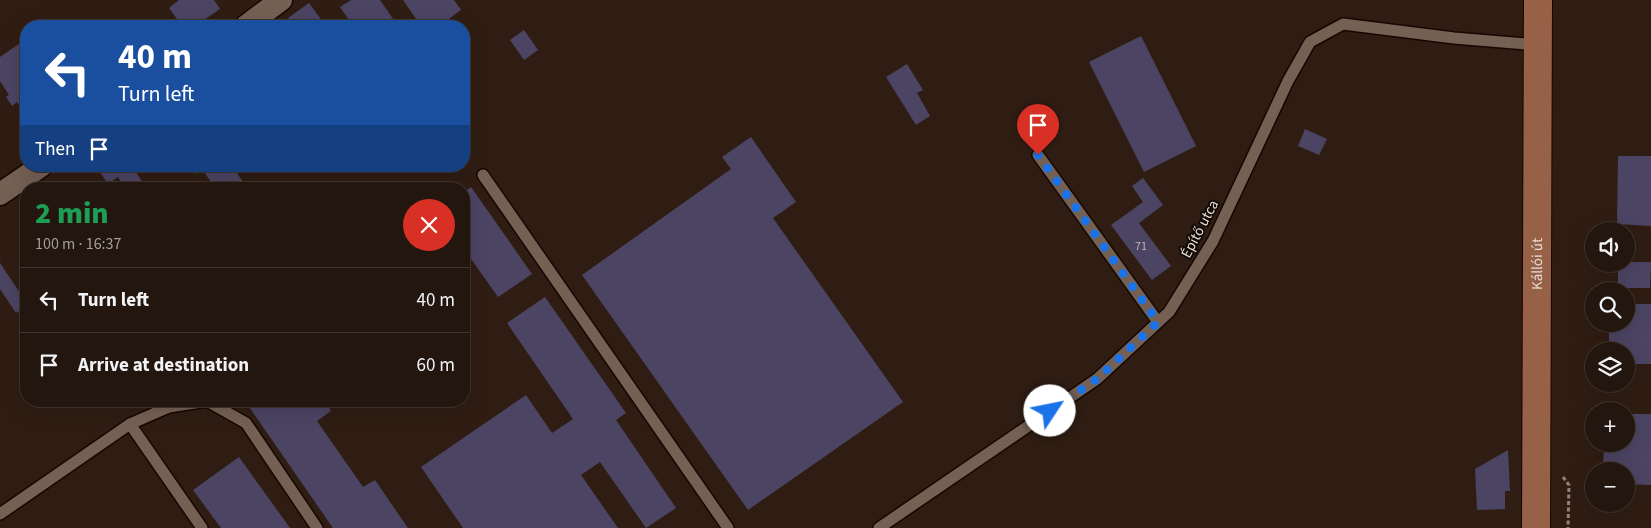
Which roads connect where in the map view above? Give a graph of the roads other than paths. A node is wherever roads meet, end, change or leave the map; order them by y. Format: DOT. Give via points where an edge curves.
graph roads {
  1 [pos="282,0"];
  2 [pos="1538,0"];
  3 [pos="254,20"];
  4 [pos="1538,45"];
  5 [pos="1038,155"];
  6 [pos="32,172"];
  7 [pos="483,175"];
  8 [pos="0,194"];
  9 [pos="1158,322"];
  10 [pos="169,407"];
  11 [pos="218,407"];
  12 [pos="130,424"];
  13 [pos="0,514"];
  14 [pos="202,528"];
  15 [pos="317,528"];
  16 [pos="728,528"];
  17 [pos="879,528"];
  18 [pos="1536,528"];
  1 -- 3 [label="street"];
  2 -- 4 [label="main road, Kállói út"];
  4 -- 9 [label="lane, Építő utca" via="1343,24 1310,42 1288,81 1213,241 1169,312"];
  4 -- 18 [label="main road, Kállói út"];
  5 -- 9 [label="lane"];
  6 -- 8 [label="street"];
  7 -- 16 [label="lane"];
  9 -- 17 [label="lane, Építő utca" via="1097,379"];
  10 -- 12 [label="lane"];
  11 -- 15 [label="lane" via="246,423"];
  12 -- 13 [label="lane"];
  12 -- 14 [label="lane"];
}
